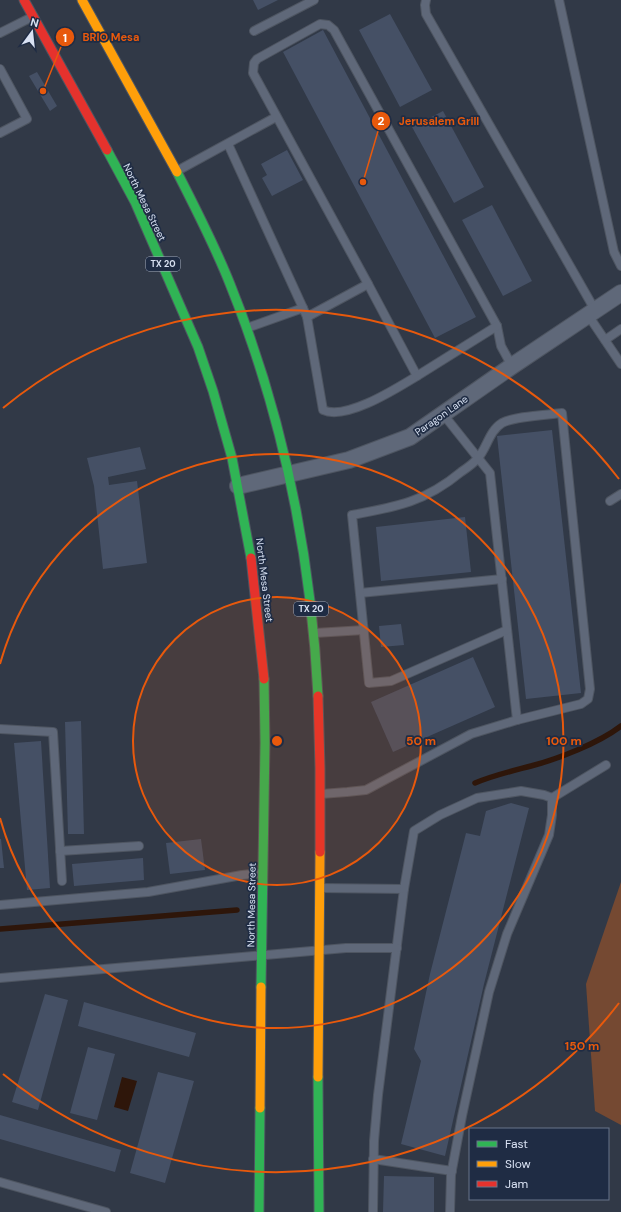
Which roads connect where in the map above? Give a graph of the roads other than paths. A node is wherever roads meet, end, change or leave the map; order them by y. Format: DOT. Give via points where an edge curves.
graph roads {
  1 [pos="24,0"];
  2 [pos="82,0"];
  3 [pos="314,0"];
  4 [pos="426,0"];
  5 [pos="559,0"];
  6 [pos="33,16"];
  7 [pos="254,31"];
  8 [pos="0,33"];
  9 [pos="0,69"];
  10 [pos="276,117"];
  11 [pos="0,133"];
  12 [pos="228,144"];
  13 [pos="177,172"];
  14 [pos="621,266"];
  15 [pos="368,284"];
  16 [pos="621,293"];
  17 [pos="303,308"];
  18 [pos="592,312"];
  19 [pos="307,318"];
  20 [pos="497,326"];
  21 [pos="246,328"];
  22 [pos="621,329"];
  23 [pos="605,340"];
  24 [pos="621,364"];
  25 [pos="512,366"];
  26 [pos="417,376"];
  27 [pos="443,414"];
  28 [pos="478,458"];
  29 [pos="288,474"];
  30 [pos="238,486"];
  31 [pos="621,494"];
  32 [pos="610,501"];
  33 [pos="502,580"];
  34 [pos="360,593"];
  35 [pos="364,630"];
  36 [pos="507,630"];
  37 [pos="313,633"];
  38 [pos="517,720"];
  39 [pos="0,729"];
  40 [pos="606,765"];
  41 [pos="320,794"];
  42 [pos="552,798"];
  43 [pos="139,846"];
  44 [pos="60,851"];
  45 [pos="263,873"];
  46 [pos="62,881"];
  47 [pos="320,888"];
  48 [pos="404,889"];
  49 [pos="0,905"];
  50 [pos="397,948"];
  51 [pos="318,951"];
  52 [pos="261,955"];
  53 [pos="0,978"];
  54 [pos="374,1159"];
  55 [pos="452,1171"];
  56 [pos="0,1182"];
  57 [pos="101,1211"];
  58 [pos="259,1212"];
  59 [pos="318,1212"];
  60 [pos="373,1212"];
  61 [pos="450,1212"];
  1 -- 6 [label="main road, North Mesa Street / TX 20"];
  2 -- 13 [label="main road, TX 20"];
  3 -- 7 [label="lane"];
  4 -- 18 [label="lane" via="426,14"];
  5 -- 14 [label="lane" via="614,252"];
  6 -- 8 [label="lane"];
  6 -- 30 [label="main road, North Mesa Street / TX 20" via="135,202 168,277 211,383"];
  9 -- 11 [label="lane" via="27,119"];
  10 -- 12 [label="lane"];
  10 -- 15 [label="lane"];
  10 -- 20 [label="lane" via="255,78 254,63 320,24 328,25 334,30"];
  12 -- 13 [label="lane"];
  12 -- 17 [label="lane"];
  13 -- 21 [label="main road, TX 20" via="212,242"];
  15 -- 19 [label="lane"];
  15 -- 26 [label="lane"];
  16 -- 18 [label="street, Paragon Lane"];
  17 -- 19 [label="lane"];
  17 -- 21 [label="lane"];
  18 -- 23 [label="lane"];
  18 -- 25 [label="street, Paragon Lane"];
  19 -- 26 [label="lane" via="323,410 330,413 347,411"];
  20 -- 25 [label="lane" via="502,346"];
  20 -- 26 [label="lane"];
  21 -- 29 [label="main road, TX 20" via="275,419"];
  22 -- 23 [label="lane"];
  23 -- 24 [label="lane"];
  25 -- 27 [label="street, Paragon Lane"];
  27 -- 28 [label="lane"];
  27 -- 29 [label="street, Paragon Lane" via="410,437 349,460"];
  28 -- 33 [label="lane" via="490,473"];
  28 -- 34 [label="lane" via="449,482 422,498 390,508 352,515"];
  28 -- 38 [label="lane" via="489,438 501,424 512,419 562,413 590,689 588,699 580,704"];
  29 -- 30 [label="street, Paragon Lane"];
  29 -- 37 [label="main road, TX 20" via="308,585"];
  30 -- 45 [label="main road, North Mesa Street / TX 20" via="250,548 264,681"];
  31 -- 32 [label="lane"];
  33 -- 34 [label="lane"];
  33 -- 36 [label="lane"];
  34 -- 35 [label="lane"];
  35 -- 36 [label="lane" via="370,683 391,681"];
  35 -- 37 [label="lane"];
  36 -- 38 [label="lane"];
  37 -- 41 [label="main road, TX 20" via="319,705"];
  38 -- 41 [label="lane" via="471,734 366,790"];
  39 -- 44 [label="lane" via="53,732"];
  40 -- 42 [label="lane"];
  41 -- 47 [label="main road, TX 20"];
  42 -- 48 [label="lane" via="544,794 521,791 477,798 440,815 414,831"];
  42 -- 55 [label="lane" via="549,835 507,934 489,992"];
  43 -- 44 [label="lane"];
  44 -- 46 [label="lane"];
  45 -- 49 [label="lane" via="148,892"];
  45 -- 52 [label="main road, North Mesa Street / TX 20"];
  47 -- 48 [label="lane"];
  47 -- 51 [label="main road, TX 20"];
  48 -- 50 [label="lane"];
  50 -- 51 [label="lane"];
  50 -- 54 [label="lane" via="378,1095"];
  51 -- 52 [label="lane"];
  51 -- 59 [label="main road, TX 20"];
  52 -- 53 [label="lane"];
  52 -- 58 [label="main road, North Mesa Street / TX 20"];
  54 -- 55 [label="lane"];
  54 -- 60 [label="lane"];
  55 -- 61 [label="lane"];
  56 -- 57 [label="lane"];
}
